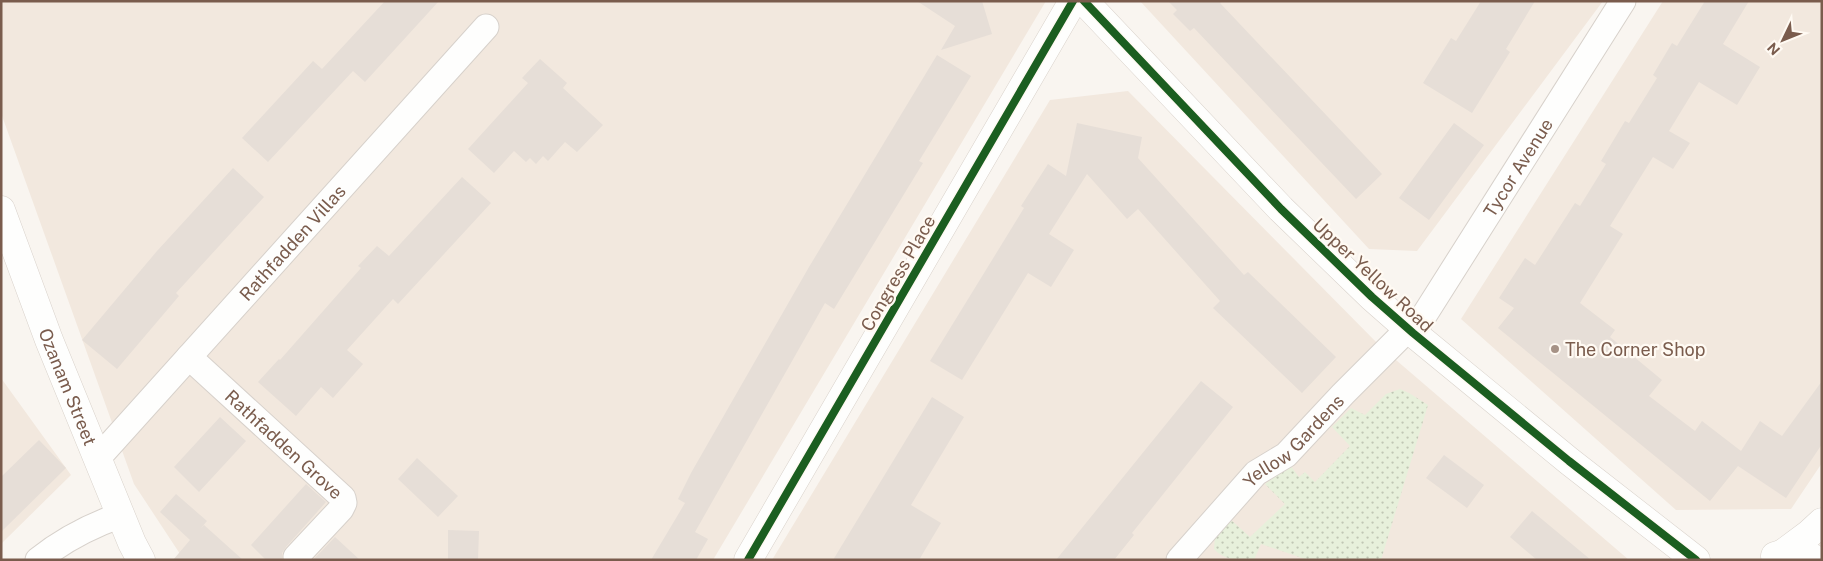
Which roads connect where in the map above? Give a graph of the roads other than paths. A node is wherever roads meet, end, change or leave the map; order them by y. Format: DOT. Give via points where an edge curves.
graph roads {
  1 [pos="1073,1"];
  2 [pos="1084,1"];
  3 [pos="1623,1"];
  4 [pos="486,27"];
  5 [pos="1,210"];
  6 [pos="1410,331"];
  7 [pos="189,357"];
  8 [pos="98,458"];
  9 [pos="121,515"];
  10 [pos="1822,522"];
  11 [pos="1670,540"];
  12 [pos="1776,557"];
  13 [pos="296,558"];
  14 [pos="1185,558"];
  15 [pos="38,560"];
  16 [pos="141,560"];
  17 [pos="748,560"];
  18 [pos="1696,560"];
  19 [pos="1709,560"];
  20 [pos="1816,560"];
  1 -- 17 [label="street, Congress Place"];
  2 -- 6 [label="street, Upper Yellow Road" via="1326,254"];
  3 -- 6 [label="street, Tycor Avenue"];
  4 -- 7 [label="street, Rathfadden Villas"];
  5 -- 8 [label="street, Ozanam Street" via="49,340"];
  6 -- 11 [label="street, Upper Yellow Road"];
  6 -- 14 [label="street, Yellow Gardens" via="1286,454 1256,473"];
  7 -- 8 [label="street, Rathfadden Villas"];
  7 -- 13 [label="street, Rathfadden Grove" via="343,498 341,509"];
  8 -- 9 [label="street, Ozanam Street"];
  9 -- 15 [label="street" via="76,534"];
  9 -- 16 [label="street, Ozanam Street"];
  10 -- 12 [label="street"];
  11 -- 18 [label="street, Upper Yellow Road"];
  11 -- 19 [label="street, Upper Yellow Road"];
  12 -- 20 [label="street" via="1793,552"];
}
